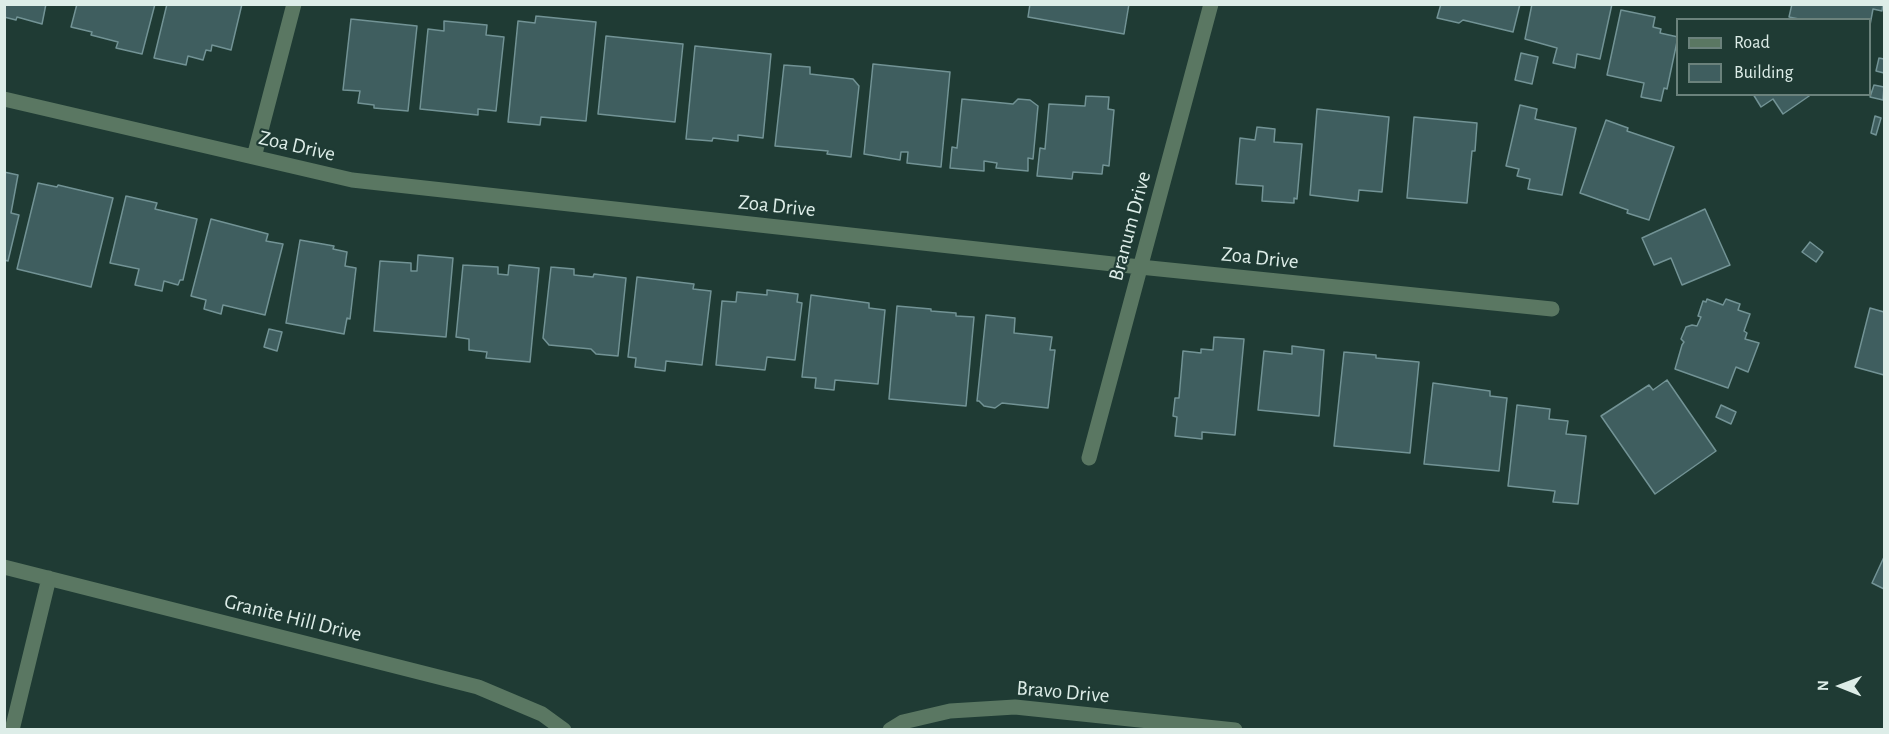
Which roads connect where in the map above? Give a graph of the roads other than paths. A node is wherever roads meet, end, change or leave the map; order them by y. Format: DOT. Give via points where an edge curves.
graph roads {
  1 [pos="294,4"];
  2 [pos="1211,4"];
  3 [pos="4,99"];
  4 [pos="254,157"];
  5 [pos="1140,267"];
  6 [pos="1552,309"];
  7 [pos="1089,458"];
  8 [pos="4,567"];
  9 [pos="49,578"];
  10 [pos="12,729"];
  11 [pos="564,729"];
  12 [pos="890,729"];
  13 [pos="1235,729"];
  1 -- 4 [label="street"];
  2 -- 5 [label="street, Branum Drive"];
  3 -- 4 [label="street, Zoa Drive"];
  4 -- 5 [label="street, Zoa Drive" via="352,180"];
  5 -- 6 [label="street, Zoa Drive"];
  5 -- 7 [label="street, Branum Drive"];
  8 -- 9 [label="street, Granite Hill Drive"];
  9 -- 10 [label="street"];
  9 -- 11 [label="street, Granite Hill Drive" via="478,687 542,714"];
  12 -- 13 [label="street, Bravo Drive" via="950,711 1015,707"];
}
